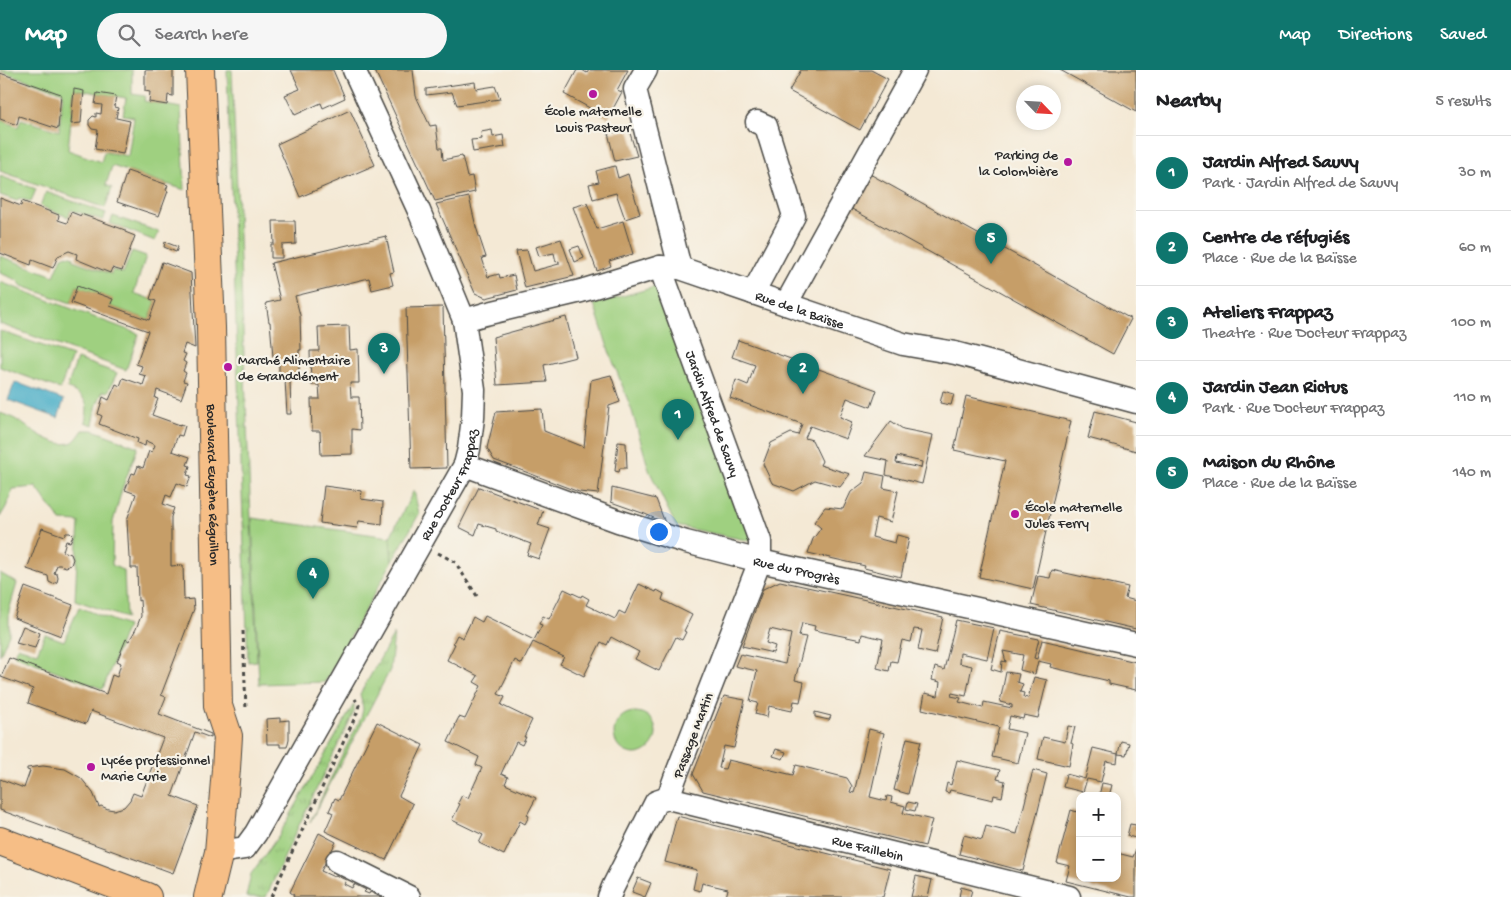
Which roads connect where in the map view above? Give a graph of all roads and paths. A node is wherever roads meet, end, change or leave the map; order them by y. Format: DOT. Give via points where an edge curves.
graph roads {
  1 [pos="200,70"];
  2 [pos="354,70"];
  3 [pos="646,70"];
  4 [pos="915,70"];
  5 [pos="758,122"];
  6 [pos="670,268"];
  7 [pos="753,293"];
  8 [pos="786,304"];
  9 [pos="464,320"];
  10 [pos="1136,402"];
  11 [pos="465,465"];
  12 [pos="438,553"];
  13 [pos="760,561"];
  14 [pos="476,596"];
  15 [pos="1136,644"];
  16 [pos="342,680"];
  17 [pos="668,798"];
  18 [pos="1,845"];
  19 [pos="219,852"];
  20 [pos="337,861"];
  21 [pos="147,897"];
  22 [pos="208,897"];
  23 [pos="271,897"];
  24 [pos="409,897"];
  25 [pos="609,897"];
  26 [pos="1069,897"];
  1 -- 19 [label="main road, Boulevard Eugène Réguillon" via="211,327 218,706 228,736"];
  2 -- 9 [label="street, Rue Docteur Frappaz" via="419,211"];
  3 -- 6 [label="street, Jardin Alfred de Sauvy" via="635,89"];
  4 -- 8 [label="street"];
  5 -- 7 [label="street" via="766,126 794,216"];
  6 -- 7 [label="street, Rue de la Baïsse"];
  6 -- 9 [label="street"];
  6 -- 13 [label="street, Jardin Alfred de Sauvy" via="760,541"];
  7 -- 8 [label="street, Rue de la Baïsse"];
  8 -- 10 [label="street, Rue de la Baïsse" via="903,344 954,354"];
  9 -- 11 [label="street, Rue Docteur Frappaz" via="474,390"];
  11 -- 13 [label="street, Rue du Progrès" via="618,522"];
  11 -- 16 [label="street, Rue Docteur Frappaz"];
  12 -- 14 [label="path" via="455,562"];
  13 -- 15 [label="street, Rue du Progrès"];
  13 -- 17 [label="street, Passage Martin"];
  16 -- 19 [label="street, Rue Docteur Frappaz" via="256,833 245,848"];
  16 -- 23 [label="path" via="359,704 357,713"];
  17 -- 25 [label="street" via="656,802"];
  17 -- 26 [label="street, Rue Faillebin"];
  18 -- 21 [label="main road"];
  19 -- 22 [label="main road, Boulevard Eugène Réguillon"];
  20 -- 24 [label="street"];
}
